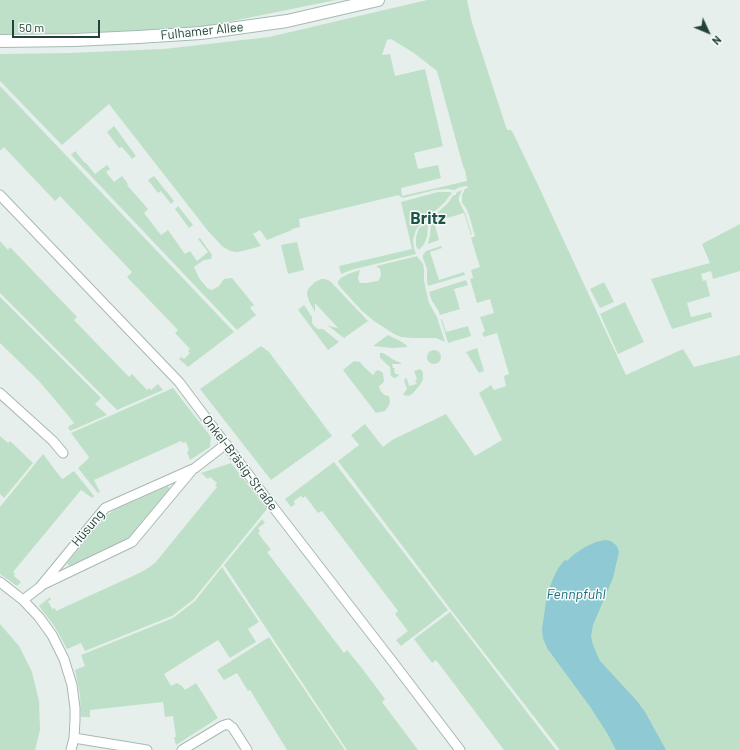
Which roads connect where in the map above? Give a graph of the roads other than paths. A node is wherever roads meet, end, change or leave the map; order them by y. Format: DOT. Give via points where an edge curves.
graph roads {
  1 [pos="378,0"];
  2 [pos="0,41"];
  3 [pos="0,195"];
  4 [pos="0,393"];
  5 [pos="226,444"];
  6 [pos="63,453"];
  7 [pos="194,468"];
  8 [pos="0,582"];
  9 [pos="40,587"];
  10 [pos="23,600"];
  11 [pos="74,738"];
  12 [pos="71,750"];
  13 [pos="147,750"];
  14 [pos="182,750"];
  15 [pos="247,750"];
  16 [pos="460,750"];
  1 -- 2 [label="street, Fulhamer Allee" via="287,21 201,32 74,40"];
  3 -- 5 [label="street, Onkel-Bräsig-Straße" via="179,382"];
  4 -- 6 [label="street"];
  5 -- 7 [label="street, Hüsung"];
  5 -- 16 [label="street, Onkel-Bräsig-Straße"];
  7 -- 9 [label="street, Hüsung" via="132,542"];
  7 -- 9 [label="street, Hüsung" via="105,508"];
  8 -- 10 [label="street"];
  9 -- 10 [label="street, Hüsung"];
  10 -- 11 [label="street" via="45,624 66,665 75,708"];
  11 -- 12 [label="street"];
  11 -- 13 [label="street"];
  14 -- 15 [label="street" via="228,724"];
}
